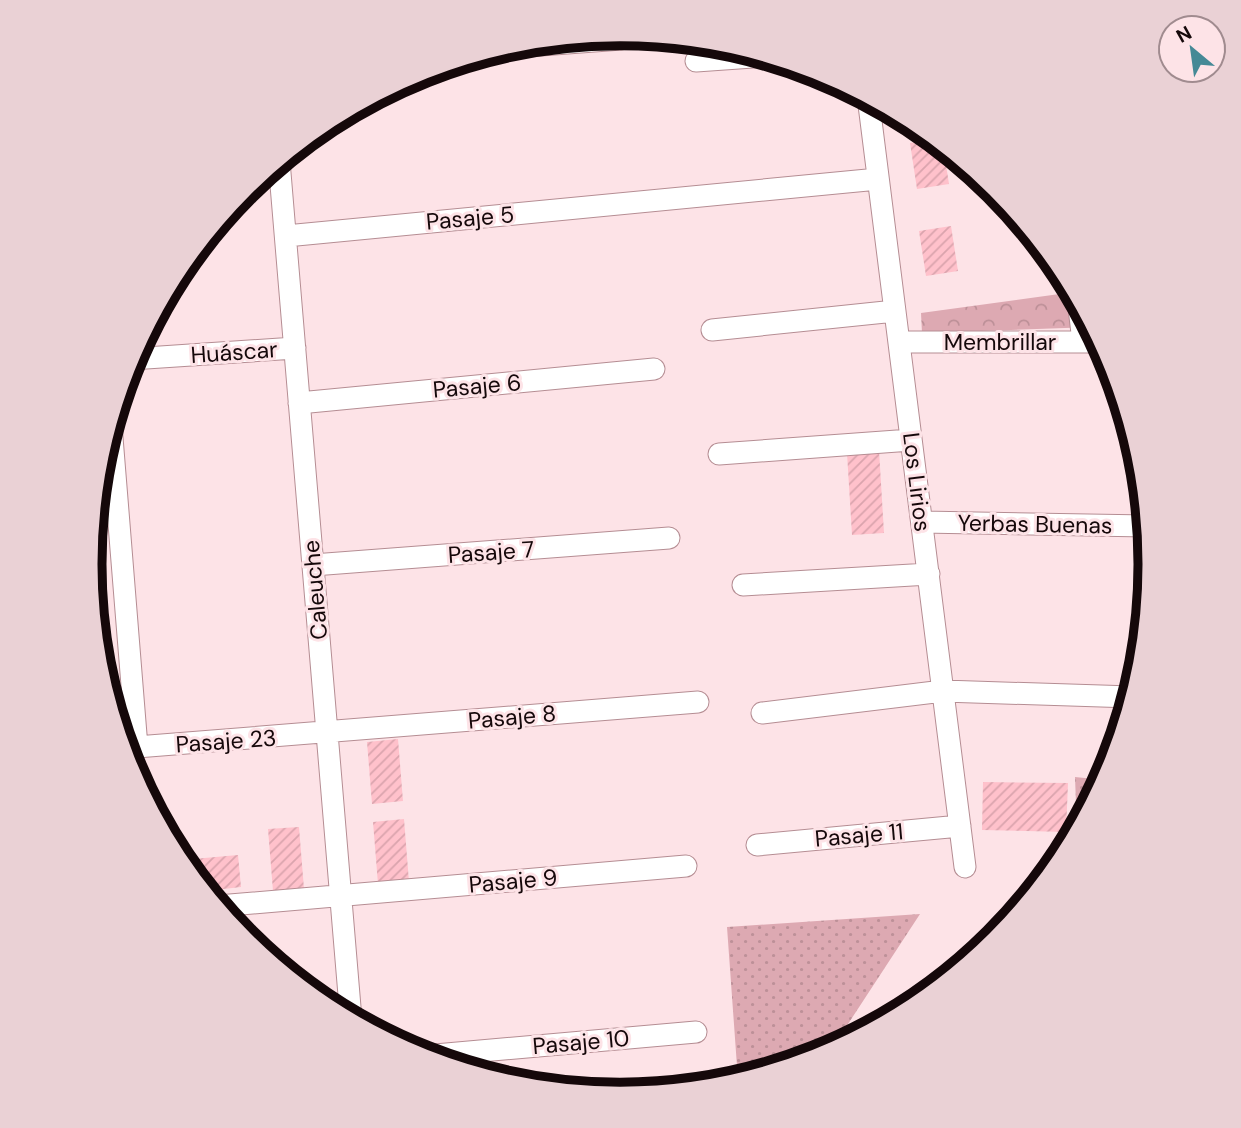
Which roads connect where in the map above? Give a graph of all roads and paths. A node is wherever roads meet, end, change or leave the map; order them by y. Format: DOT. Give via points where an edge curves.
graph roads {
  1 [pos="735,58"];
  2 [pos="696,61"];
  3 [pos="870,109"];
  4 [pos="280,173"];
  5 [pos="878,179"];
  6 [pos="286,236"];
  7 [pos="895,311"];
  8 [pos="712,330"];
  9 [pos="899,342"];
  10 [pos="1089,342"];
  11 [pos="295,348"];
  12 [pos="145,358"];
  13 [pos="654,369"];
  14 [pos="299,403"];
  15 [pos="911,440"];
  16 [pos="719,454"];
  17 [pos="113,459"];
  18 [pos="922,522"];
  19 [pos="1138,526"];
  20 [pos="668,538"];
  21 [pos="313,565"];
  22 [pos="929,575"];
  23 [pos="743,585"];
  24 [pos="943,691"];
  25 [pos="1122,696"];
  26 [pos="698,702"];
  27 [pos="762,712"];
  28 [pos="130,731"];
  29 [pos="327,733"];
  30 [pos="136,748"];
  31 [pos="960,826"];
  32 [pos="757,845"];
  33 [pos="686,866"];
  34 [pos="965,867"];
  35 [pos="340,896"];
  36 [pos="230,905"];
  37 [pos="350,1006"];
  38 [pos="696,1032"];
  39 [pos="450,1054"];
  1 -- 2 [label="street"];
  3 -- 5 [label="street, Los Lirios"];
  4 -- 6 [label="street, Caleuche"];
  5 -- 6 [label="street, Pasaje 5"];
  5 -- 7 [label="street, Los Lirios"];
  6 -- 11 [label="street, Caleuche"];
  7 -- 8 [label="street"];
  7 -- 9 [label="street, Los Lirios"];
  9 -- 10 [label="street, Membrillar"];
  9 -- 15 [label="street, Los Lirios"];
  11 -- 12 [label="street, Huáscar"];
  11 -- 14 [label="street, Caleuche"];
  13 -- 14 [label="street, Pasaje 6"];
  14 -- 21 [label="street, Caleuche"];
  15 -- 16 [label="street"];
  15 -- 18 [label="street, Los Lirios"];
  17 -- 28 [label="street"];
  18 -- 19 [label="street, Yerbas Buenas"];
  18 -- 22 [label="street, Los Lirios"];
  20 -- 21 [label="street, Pasaje 7"];
  21 -- 29 [label="street, Caleuche"];
  22 -- 23 [label="street"];
  22 -- 24 [label="street, Los Lirios"];
  24 -- 25 [label="street"];
  24 -- 27 [label="street"];
  24 -- 31 [label="street, Los Lirios"];
  26 -- 29 [label="street, Pasaje 8"];
  29 -- 30 [label="street, Pasaje 23"];
  29 -- 35 [label="street, Caleuche"];
  31 -- 32 [label="street, Pasaje 11"];
  31 -- 34 [label="street, Los Lirios"];
  33 -- 35 [label="street, Pasaje 9"];
  35 -- 36 [label="street, Pasaje 9"];
  35 -- 37 [label="street, Caleuche"];
  38 -- 39 [label="street, Pasaje 10"];
}
